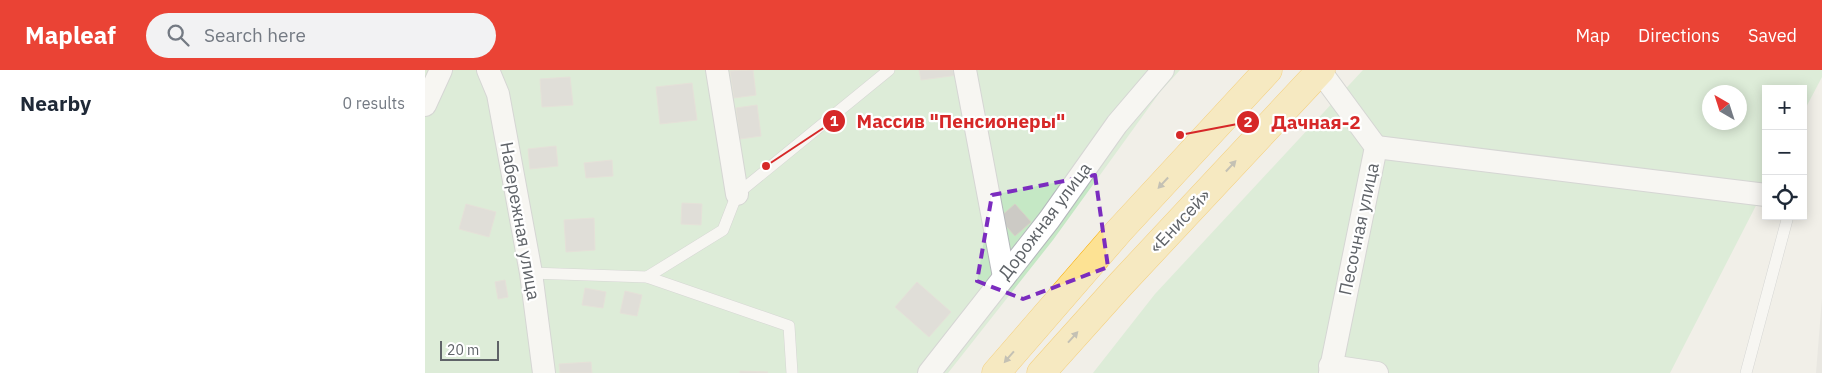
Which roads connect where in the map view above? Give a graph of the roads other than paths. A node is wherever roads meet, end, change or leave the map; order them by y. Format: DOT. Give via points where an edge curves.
graph roads {
  1 [pos="441,70"];
  2 [pos="488,70"];
  3 [pos="717,70"];
  4 [pos="889,70"];
  5 [pos="965,70"];
  6 [pos="1163,70"];
  7 [pos="1268,70"];
  8 [pos="1321,71"];
  9 [pos="425,105"];
  10 [pos="1376,146"];
  11 [pos="737,194"];
  12 [pos="1762,194"];
  13 [pos="1787,220"];
  14 [pos="531,273"];
  15 [pos="647,277"];
  16 [pos="1004,277"];
  17 [pos="1330,370"];
  18 [pos="544,373"];
  19 [pos="792,373"];
  20 [pos="929,373"];
  21 [pos="996,373"];
  22 [pos="1041,373"];
  23 [pos="1377,373"];
  24 [pos="1746,373"];
  1 -- 9 [label="street"];
  2 -- 14 [label="street, Набережная улица" via="498,94"];
  3 -- 11 [label="street"];
  4 -- 11 [label="lane"];
  5 -- 16 [label="street"];
  6 -- 16 [label="street, Дорожная улица" via="1117,124"];
  7 -- 21 [label="highway, one-way" via="1119,231"];
  8 -- 10 [label="street, Песочная улица"];
  22 -- 8 [label="highway, «Енисей», one-way"];
  10 -- 12 [label="street"];
  10 -- 17 [label="street, Песочная улица"];
  11 -- 15 [label="lane" via="723,230"];
  13 -- 24 [label="lane"];
  14 -- 15 [label="lane"];
  14 -- 18 [label="street, Набережная улица"];
  15 -- 19 [label="lane" via="789,326"];
  16 -- 20 [label="street, Дорожная улица"];
  17 -- 23 [label="street"];
}
